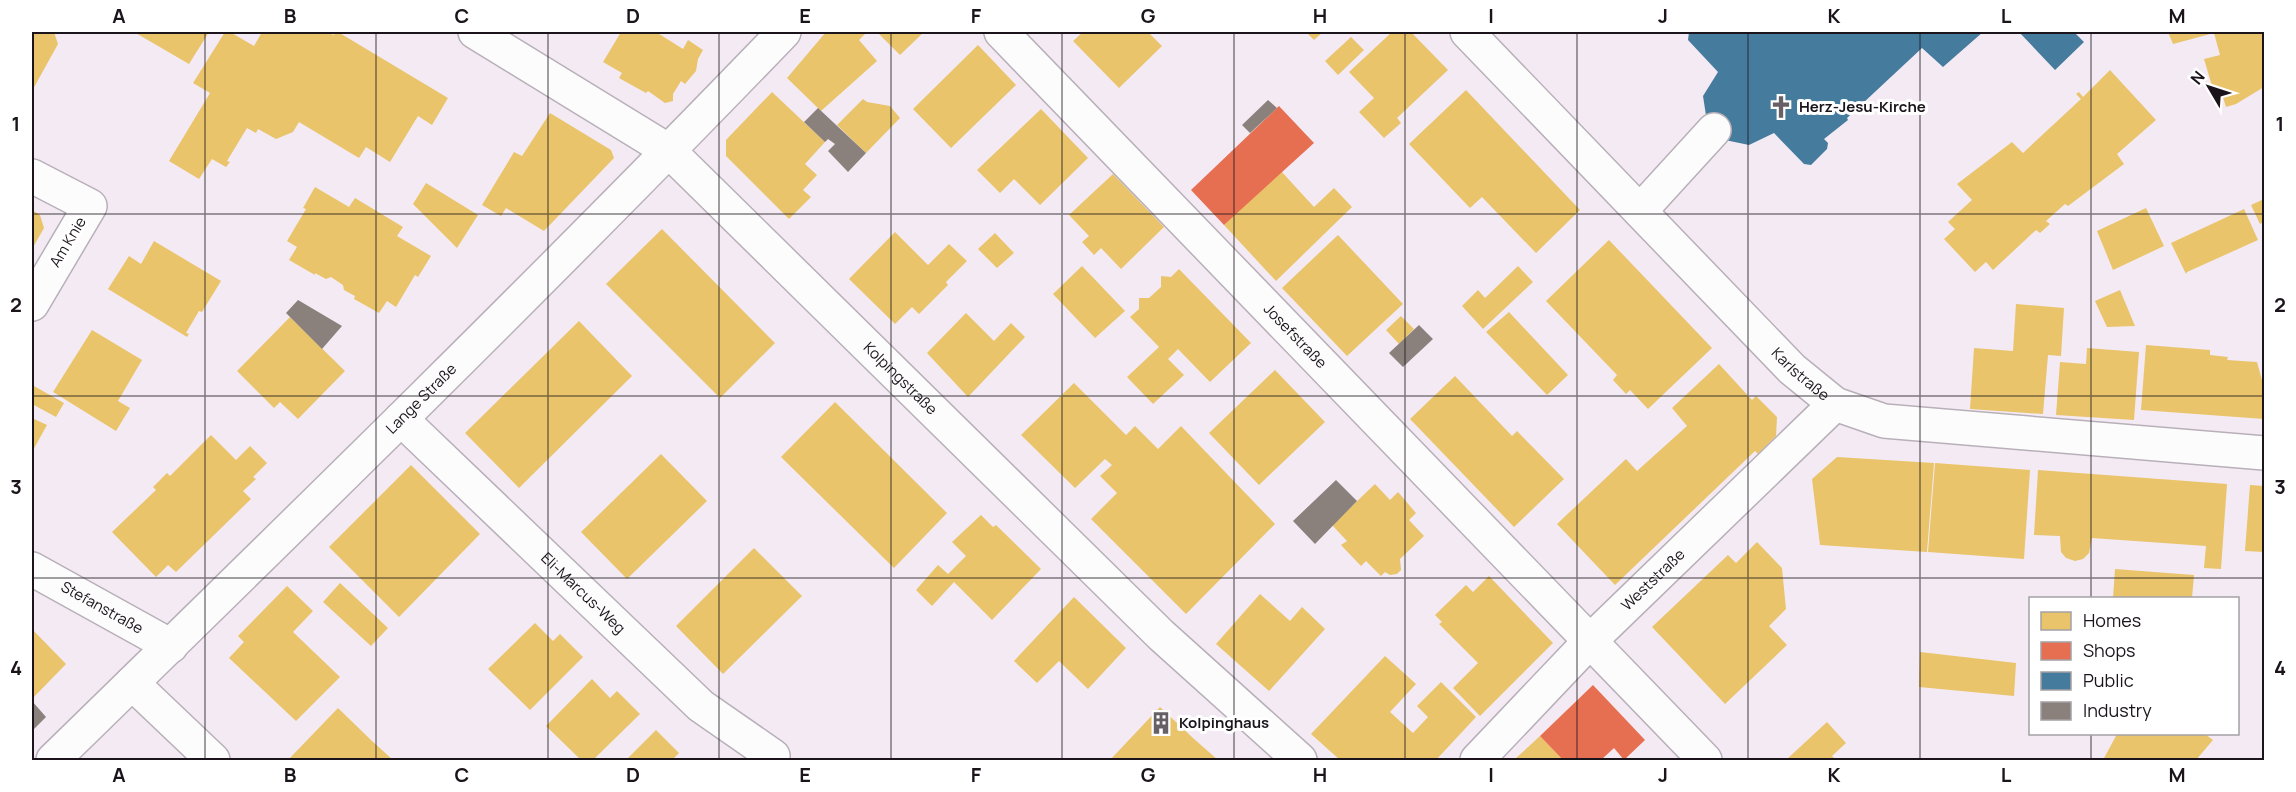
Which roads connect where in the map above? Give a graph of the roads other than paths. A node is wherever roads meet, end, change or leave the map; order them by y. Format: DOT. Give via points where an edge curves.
graph roads {
  1 [pos="475,32"];
  2 [pos="784,32"];
  3 [pos="1001,32"];
  4 [pos="1467,32"];
  5 [pos="1714,130"];
  6 [pos="669,151"];
  7 [pos="32,176"];
  8 [pos="1640,211"];
  9 [pos="32,304"];
  10 [pos="1835,404"];
  11 [pos="401,419"];
  12 [pos="2265,453"];
  13 [pos="32,569"];
  14 [pos="1591,640"];
  15 [pos="171,646"];
  16 [pos="132,683"];
  17 [pos="773,756"];
  18 [pos="53,760"];
  19 [pos="213,760"];
  20 [pos="1300,760"];
  21 [pos="1477,760"];
  22 [pos="1705,760"];
  1 -- 6 [label="street, Kolpingstraße"];
  2 -- 6 [label="street, Lange Straße"];
  3 -- 14 [label="street, Josefstraße"];
  4 -- 8 [label="street, Karlstraße"];
  5 -- 8 [label="street"];
  6 -- 11 [label="street, Lange Straße"];
  6 -- 20 [label="street, Kolpingstraße" via="1161,635"];
  7 -- 9 [label="street, Am Knie" via="90,206"];
  8 -- 10 [label="street, Karlstraße" via="1792,369"];
  10 -- 12 [label="street, Karlstraße" via="1884,421"];
  10 -- 14 [label="street, Weststraße"];
  11 -- 15 [label="street, Lange Straße"];
  11 -- 17 [label="street, Eli-Marcus-Weg" via="701,706"];
  13 -- 15 [label="street, Stefanstraße"];
  14 -- 21 [label="street, Weststraße"];
  14 -- 22 [label="street, Josefstraße"];
  15 -- 16 [label="street, Lange Straße"];
  16 -- 18 [label="street, Lange Straße"];
  16 -- 19 [label="street"];
}
